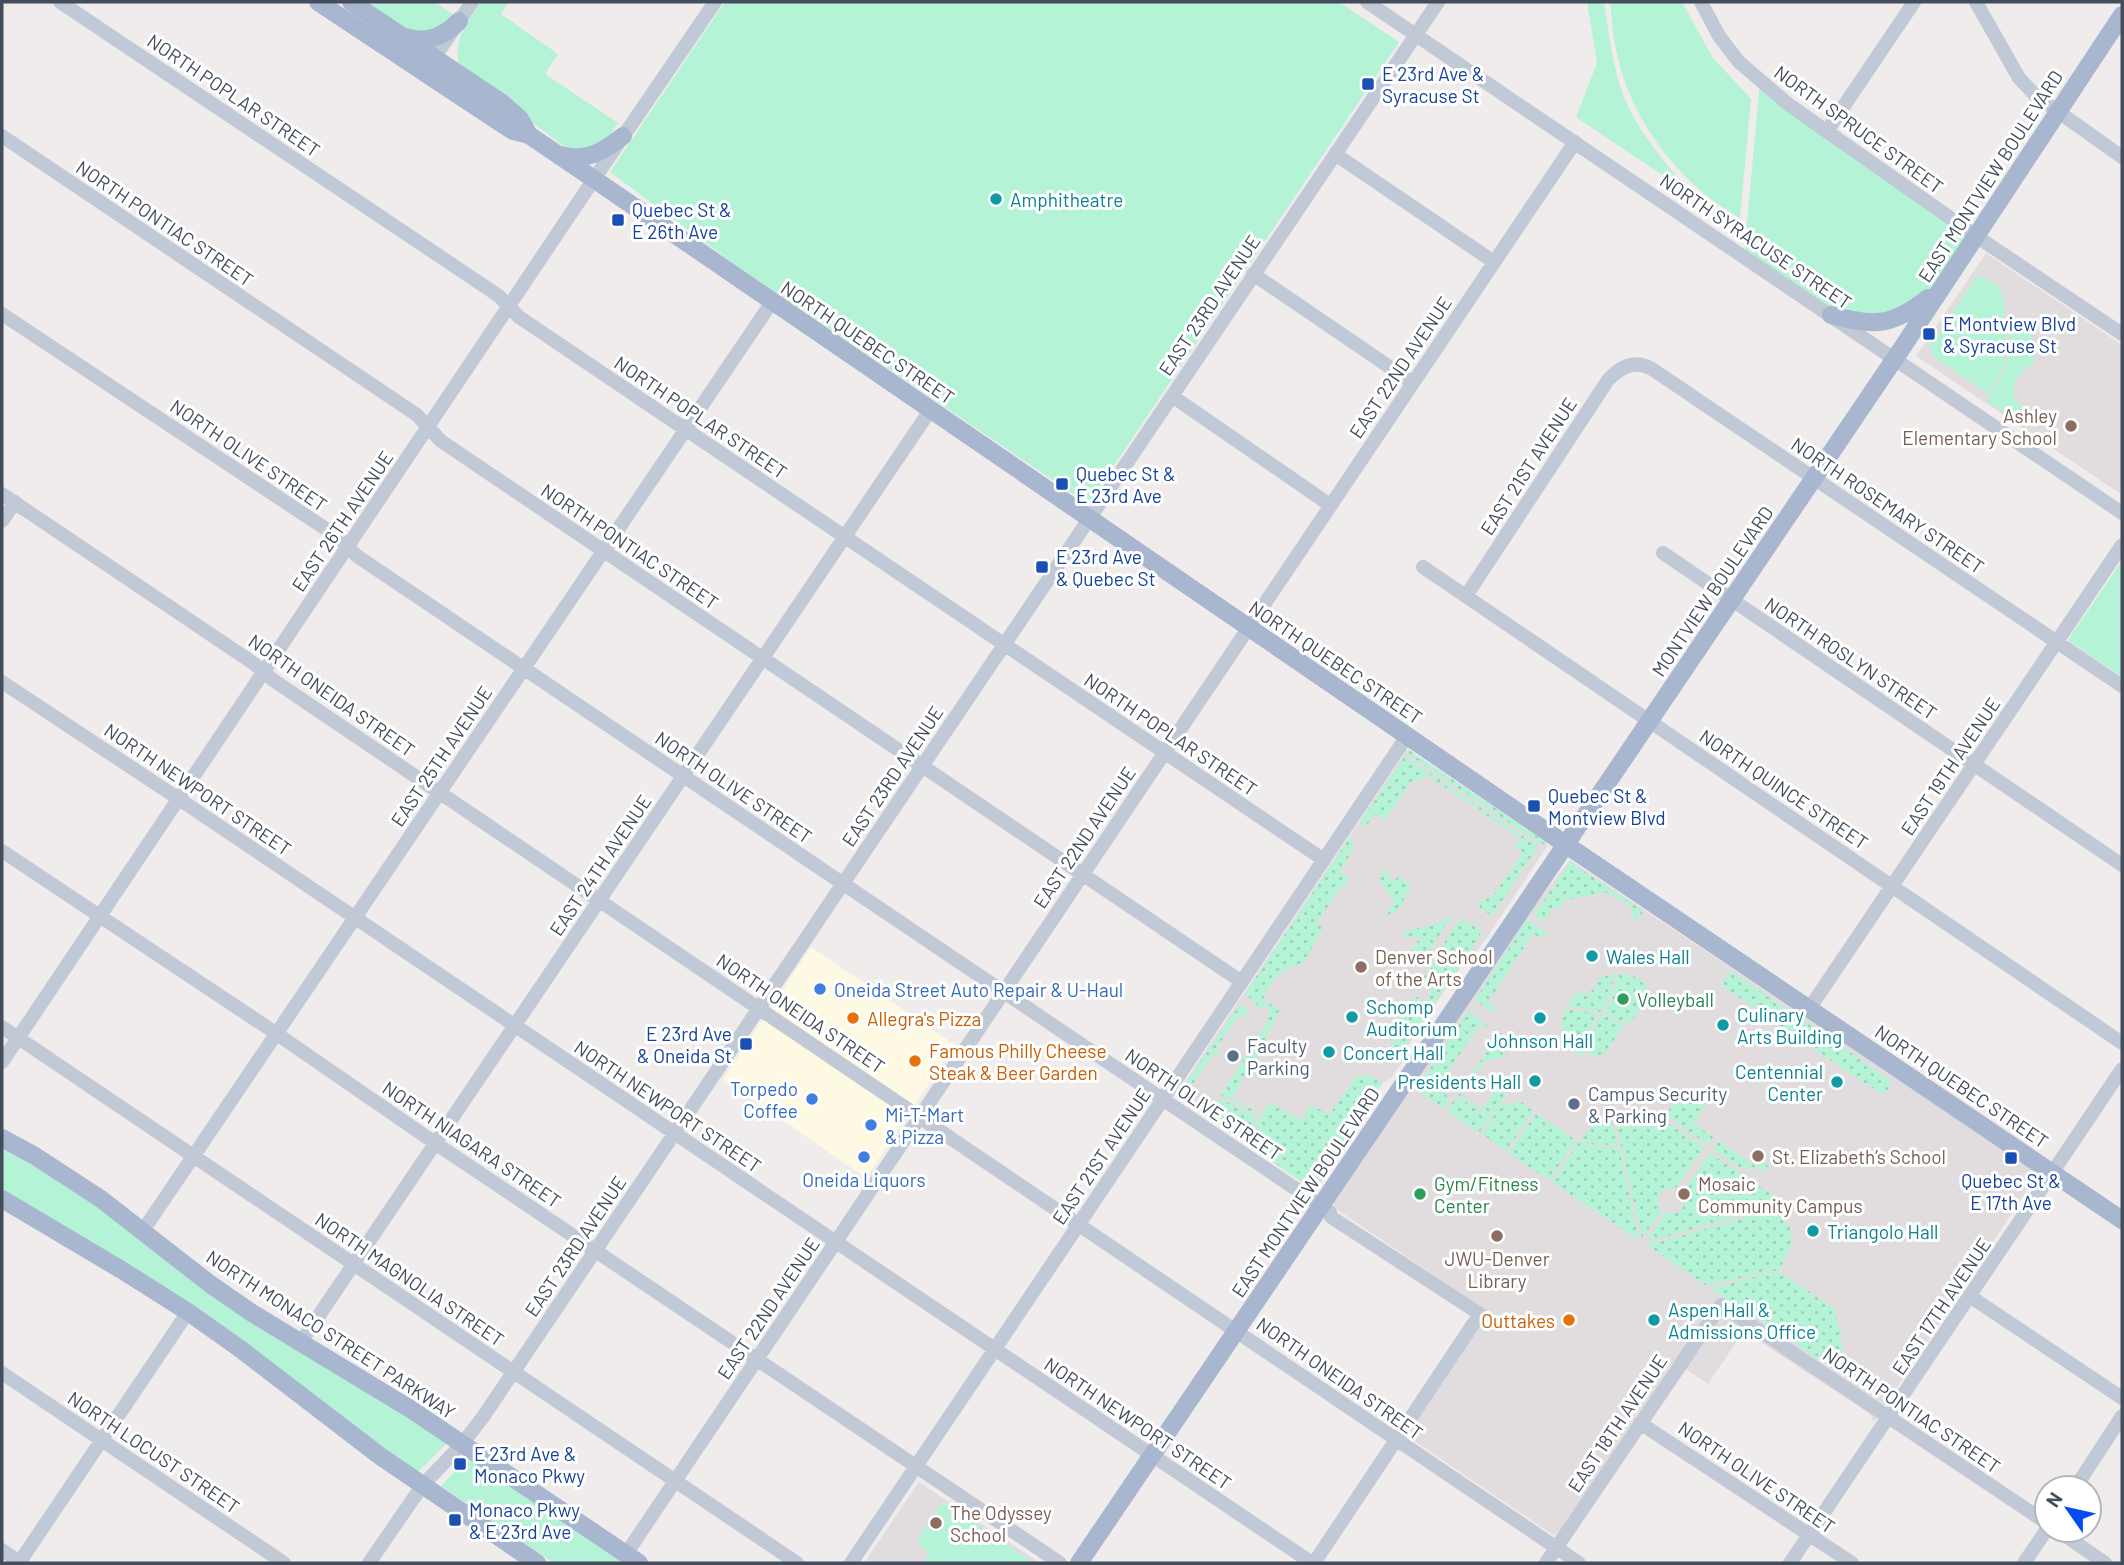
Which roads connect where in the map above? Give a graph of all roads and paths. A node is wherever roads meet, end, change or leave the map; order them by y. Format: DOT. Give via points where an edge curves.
graph roads {
  1 [pos="60,2"];
  2 [pos="318,2"];
  3 [pos="351,2"];
  4 [pos="472,2"];
  5 [pos="715,2"];
  6 [pos="1367,2"];
  7 [pos="1438,2"];
  8 [pos="1701,2"];
  9 [pos="1914,2"];
  10 [pos="1976,2"];
  11 [pos="2122,15"];
  12 [pos="459,20"];
  13 [pos="392,30"];
  14 [pos="1415,34"];
  15 [pos="402,58"];
  16 [pos="434,58"];
  17 [pos="2057,112"];
  18 [pos="1828,131"];
  19 [pos="529,135"];
  20 [pos="2,136"];
  21 [pos="623,136"];
  22 [pos="1575,142"];
  23 [pos="1335,153"];
  24 [pos="557,154"];
  25 [pos="2122,156"];
  26 [pos="594,179"];
  27 [pos="1976,236"];
  28 [pos="1493,262"];
  29 [pos="1253,274"];
  30 [pos="1942,287"];
  31 [pos="772,302"];
  32 [pos="509,306"];
  33 [pos="2,314"];
  34 [pos="1830,315"];
  35 [pos="2122,334"];
  36 [pos="1894,360"];
  37 [pos="1630,365"];
  38 [pos="1412,383"];
  39 [pos="1171,396"];
  40 [pos="931,410"];
  41 [pos="428,427"];
  42 [pos="685,429"];
  43 [pos="1814,478"];
  44 [pos="2,494"];
  45 [pos="15,502"];
  46 [pos="1330,505"];
  47 [pos="2122,513"];
  48 [pos="1089,519"];
  49 [pos="2,521"];
  50 [pos="845,537"];
  51 [pos="2122,545"];
  52 [pos="348,547"];
  53 [pos="603,552"];
  54 [pos="1663,553"];
  55 [pos="1423,567"];
  56 [pos="1466,596"];
  57 [pos="1732,600"];
  58 [pos="1249,627"];
  59 [pos="2057,642"];
  60 [pos="1004,644"];
  61 [pos="762,659"];
  62 [pos="524,668"];
  63 [pos="264,672"];
  64 [pos="2,682"];
  65 [pos="2122,686"];
  66 [pos="1650,721"];
  67 [pos="1407,736"];
  68 [pos="1164,753"];
  69 [pos="1974,765"];
  70 [pos="922,766"];
  71 [pos="683,776"];
  72 [pos="440,792"];
  73 [pos="179,799"];
  74 [pos="1564,844"];
  75 [pos="2,851"];
  76 [pos="1324,860"];
  77 [pos="2122,865"];
  78 [pos="1083,874"];
  79 [pos="843,883"];
  80 [pos="1893,887"];
  81 [pos="599,900"];
  82 [pos="99,917"];
  83 [pos="355,918"];
  84 [pos="1242,982"];
  85 [pos="1004,992"];
  86 [pos="759,1007"];
  87 [pos="1809,1009"];
  88 [pos="514,1026"];
  89 [pos="2,1027"];
  90 [pos="276,1034"];
  91 [pos="18,1038"];
  92 [pos="2122,1043"];
  93 [pos="2,1062"];
  94 [pos="2122,1069"];
  95 [pos="1163,1099"];
  96 [pos="920,1116"];
  97 [pos="674,1133"];
  98 [pos="2,1138"];
  99 [pos="435,1143"];
  100 [pos="194,1156"];
  101 [pos="2053,1173"];
  102 [pos="2,1199"];
  103 [pos="1320,1206"];
  104 [pos="2122,1220"];
  105 [pos="1079,1223"];
  106 [pos="142,1232"];
  107 [pos="836,1242"];
  108 [pos="595,1251"];
  109 [pos="353,1264"];
  110 [pos="1971,1297"];
  111 [pos="1721,1305"];
  112 [pos="188,1312"];
  113 [pos="1237,1330"];
  114 [pos="301,1342"];
  115 [pos="994,1349"];
  116 [pos="757,1359"];
  117 [pos="513,1372"];
  118 [pos="2,1373"];
  119 [pos="2122,1398"];
  120 [pos="2122,1416"];
  121 [pos="1888,1418"];
  122 [pos="1640,1423"];
  123 [pos="102,1440"];
  124 [pos="1396,1440"];
  125 [pos="462,1444"];
  126 [pos="1151,1456"];
  127 [pos="916,1467"];
  128 [pos="2084,1474"];
  129 [pos="674,1481"];
  130 [pos="422,1486"];
  131 [pos="2033,1515"];
  132 [pos="1810,1535"];
  133 [pos="2037,1544"];
  134 [pos="2077,1544"];
  135 [pos="1556,1548"];
  136 [pos="2,1550"];
  137 [pos="632,1559"];
  138 [pos="20,1563"];
  139 [pos="284,1563"];
  140 [pos="369,1563"];
  141 [pos="537,1563"];
  142 [pos="797,1563"];
  143 [pos="851,1563"];
  144 [pos="1060,1563"];
  145 [pos="1079,1563"];
  146 [pos="1313,1563"];
  147 [pos="1546,1563"];
  148 [pos="1579,1563"];
  149 [pos="1790,1563"];
  150 [pos="1852,1563"];
  151 [pos="2024,1563"];
  152 [pos="2105,1563"];
  1 -- 32 [label="street, NORTH POPLAR STREET"];
  2 -- 15 [label="main road, NORTH QUEBEC STREET"];
  3 -- 13 [label="main road, NORTH QUEBEC STREET"];
  4 -- 12 [label="street"];
  5 -- 21 [label="street, EAST 26TH AVENUE"];
  6 -- 14 [label="street, NORTH SYRACUSE STREET"];
  7 -- 14 [label="street, EAST 23RD AVENUE"];
  8 -- 18 [label="street, NORTH SPRUCE STREET" via="1739,62"];
  9 -- 18 [label="street"];
  10 -- 17 [label="street" via="2019,78"];
  11 -- 17 [label="main road, EAST MONTVIEW BOULEVARD"];
  12 -- 13 [label="main road" via="446,32 425,40"];
  12 -- 16 [label="street"];
  13 -- 16 [label="main road, NORTH QUEBEC STREET"];
  14 -- 22 [label="street, NORTH SYRACUSE STREET"];
  14 -- 23 [label="street, EAST 23RD AVENUE"];
  15 -- 16 [label="main road" via="426,62"];
  15 -- 19 [label="main road, NORTH QUEBEC STREET" via="513,131"];
  16 -- 19 [label="main road, NORTH QUEBEC STREET" via="509,109"];
  17 -- 25 [label="street"];
  17 -- 27 [label="main road, EAST MONTVIEW BOULEVARD"];
  18 -- 27 [label="street, NORTH SPRUCE STREET"];
  19 -- 24 [label="main road, NORTH QUEBEC STREET"];
  20 -- 41 [label="street, NORTH PONTIAC STREET" via="417,415"];
  21 -- 24 [label="main road" via="594,155"];
  21 -- 26 [label="street, EAST 26TH AVENUE"];
  22 -- 28 [label="street, EAST 22ND AVENUE"];
  22 -- 34 [label="street, NORTH SYRACUSE STREET"];
  23 -- 28 [label="street"];
  23 -- 29 [label="street, EAST 23RD AVENUE"];
  24 -- 26 [label="main road, NORTH QUEBEC STREET"];
  26 -- 31 [label="main road, NORTH QUEBEC STREET"];
  26 -- 32 [label="street, EAST 26TH AVENUE"];
  27 -- 30 [label="main road, EAST MONTVIEW BOULEVARD"];
  27 -- 35 [label="street, NORTH SPRUCE STREET"];
  28 -- 38 [label="street, EAST 22ND AVENUE"];
  29 -- 38 [label="street"];
  29 -- 39 [label="street, EAST 23RD AVENUE"];
  30 -- 34 [label="main road" via="1911,311 1885,323"];
  30 -- 36 [label="main road, EAST MONTVIEW BOULEVARD"];
  31 -- 40 [label="main road, NORTH QUEBEC STREET"];
  31 -- 42 [label="street, EAST 25TH AVENUE"];
  32 -- 41 [label="street, EAST 26TH AVENUE"];
  32 -- 42 [label="street, NORTH POPLAR STREET"];
  33 -- 52 [label="street, NORTH OLIVE STREET"];
  34 -- 36 [label="street, NORTH SYRACUSE STREET"];
  36 -- 43 [label="main road, MONTVIEW BOULEVARD"];
  36 -- 47 [label="street, NORTH SYRACUSE STREET"];
  37 -- 43 [label="street, NORTH ROSEMARY STREET" via="1652,369"];
  37 -- 56 [label="street, EAST 21ST AVENUE" via="1608,380"];
  38 -- 46 [label="street, EAST 22ND AVENUE"];
  39 -- 46 [label="street"];
  39 -- 48 [label="street, EAST 23RD AVENUE"];
  40 -- 48 [label="main road, NORTH QUEBEC STREET"];
  40 -- 50 [label="street, EAST 24TH AVENUE"];
  41 -- 52 [label="street, EAST 26TH AVENUE"];
  41 -- 53 [label="street, NORTH PONTIAC STREET" via="441,441"];
  42 -- 50 [label="street, NORTH POPLAR STREET"];
  42 -- 53 [label="street, EAST 25TH AVENUE"];
  43 -- 57 [label="main road, MONTVIEW BOULEVARD"];
  43 -- 59 [label="street, NORTH ROSEMARY STREET"];
  44 -- 45 [label="street, NORTH ONEIDA STREET"];
  45 -- 49 [label="street"];
  45 -- 63 [label="street, NORTH ONEIDA STREET"];
  46 -- 58 [label="street, EAST 22ND AVENUE"];
  48 -- 58 [label="main road, NORTH QUEBEC STREET"];
  48 -- 60 [label="street, EAST 23RD AVENUE"];
  50 -- 60 [label="street, NORTH POPLAR STREET"];
  50 -- 61 [label="street, EAST 24TH AVENUE"];
  51 -- 59 [label="street, EAST 19TH AVENUE"];
  52 -- 62 [label="street, NORTH OLIVE STREET"];
  52 -- 63 [label="street, EAST 26TH AVENUE"];
  53 -- 61 [label="street, NORTH PONTIAC STREET"];
  53 -- 62 [label="street, EAST 25TH AVENUE"];
  54 -- 57 [label="street, NORTH ROSLYN STREET"];
  55 -- 56 [label="street, NORTH QUINCE STREET"];
  56 -- 66 [label="street, NORTH QUINCE STREET"];
  57 -- 66 [label="main road, MONTVIEW BOULEVARD"];
  57 -- 69 [label="street, NORTH ROSLYN STREET"];
  58 -- 67 [label="main road, NORTH QUEBEC STREET"];
  58 -- 68 [label="street, EAST 22ND AVENUE"];
  59 -- 65 [label="street, NORTH ROSEMARY STREET"];
  59 -- 69 [label="street, EAST 19TH AVENUE"];
  60 -- 68 [label="street, NORTH POPLAR STREET"];
  60 -- 70 [label="street, EAST 23RD AVENUE"];
  61 -- 70 [label="street, NORTH PONTIAC STREET"];
  61 -- 71 [label="street, EAST 24TH AVENUE"];
  62 -- 71 [label="street, NORTH OLIVE STREET"];
  62 -- 72 [label="street, EAST 25TH AVENUE"];
  63 -- 72 [label="street, NORTH ONEIDA STREET"];
  63 -- 73 [label="street, EAST 26TH AVENUE"];
  64 -- 73 [label="street, NORTH NEWPORT STREET"];
  66 -- 74 [label="main road, MONTVIEW BOULEVARD"];
  66 -- 80 [label="street, NORTH QUINCE STREET"];
  67 -- 74 [label="main road, NORTH QUEBEC STREET"];
  67 -- 76 [label="street, EAST 21ST AVENUE"];
  68 -- 76 [label="street, NORTH POPLAR STREET"];
  68 -- 78 [label="street, EAST 22ND AVENUE"];
  69 -- 77 [label="street, NORTH ROSLYN STREET"];
  69 -- 80 [label="street, EAST 19TH AVENUE"];
  70 -- 78 [label="street, NORTH PONTIAC STREET"];
  70 -- 79 [label="street, EAST 23RD AVENUE"];
  71 -- 79 [label="street, NORTH OLIVE STREET"];
  71 -- 81 [label="street, EAST 24TH AVENUE"];
  72 -- 81 [label="street, NORTH ONEIDA STREET"];
  72 -- 83 [label="street, EAST 25TH AVENUE"];
  73 -- 82 [label="street, EAST 26TH AVENUE"];
  73 -- 83 [label="street, NORTH NEWPORT STREET"];
  74 -- 87 [label="main road, NORTH QUEBEC STREET"];
  74 -- 103 [label="main road, EAST MONTVIEW BOULEVARD"];
  75 -- 82 [label="street, NORTH NIAGARA STREET"];
  76 -- 84 [label="street, EAST 21ST AVENUE"];
  78 -- 84 [label="street, NORTH PONTIAC STREET"];
  78 -- 85 [label="street, EAST 22ND AVENUE"];
  79 -- 85 [label="street, NORTH OLIVE STREET"];
  79 -- 86 [label="street, EAST 23RD AVENUE"];
  80 -- 87 [label="street, EAST 19TH AVENUE"];
  80 -- 92 [label="street, NORTH QUINCE STREET"];
  81 -- 86 [label="street, NORTH ONEIDA STREET"];
  81 -- 88 [label="street, EAST 24TH AVENUE"];
  82 -- 90 [label="street, NORTH NIAGARA STREET"];
  82 -- 91 [label="street, EAST 26TH AVENUE"];
  83 -- 88 [label="street, NORTH NEWPORT STREET"];
  83 -- 90 [label="street, EAST 25TH AVENUE"];
  84 -- 95 [label="street, EAST 21ST AVENUE"];
  85 -- 95 [label="street, NORTH OLIVE STREET"];
  85 -- 96 [label="street, EAST 22ND AVENUE"];
  86 -- 96 [label="street, NORTH ONEIDA STREET"];
  86 -- 97 [label="street, EAST 23RD AVENUE"];
  87 -- 101 [label="main road, NORTH QUEBEC STREET"];
  88 -- 97 [label="street, NORTH NEWPORT STREET"];
  88 -- 99 [label="street, EAST 24TH AVENUE"];
  89 -- 91 [label="street, NORTH MAGNOLIA STREET"];
  90 -- 99 [label="street, NORTH NIAGARA STREET"];
  90 -- 100 [label="street, EAST 25TH AVENUE"];
  91 -- 93 [label="street, EAST 26TH AVENUE"];
  91 -- 100 [label="street, NORTH MAGNOLIA STREET"];
  94 -- 101 [label="street, EAST 17TH AVENUE"];
  95 -- 103 [label="street, NORTH OLIVE STREET"];
  95 -- 105 [label="street, EAST 21ST AVENUE"];
  96 -- 105 [label="street, NORTH ONEIDA STREET"];
  96 -- 107 [label="street, EAST 22ND AVENUE"];
  97 -- 107 [label="street, NORTH NEWPORT STREET"];
  97 -- 108 [label="street, EAST 23RD AVENUE"];
  98 -- 106 [label="main road, NORTH MONACO STREET PARKWAY" via="91,1192"];
  99 -- 108 [label="street, NORTH NIAGARA STREET"];
  99 -- 109 [label="street, EAST 24TH AVENUE"];
  100 -- 106 [label="street, EAST 25TH AVENUE"];
  100 -- 109 [label="street, NORTH MAGNOLIA STREET"];
  101 -- 104 [label="main road, NORTH QUEBEC STREET"];
  101 -- 110 [label="street, EAST 17TH AVENUE"];
  102 -- 112 [label="main road"];
  103 -- 113 [label="main road, EAST MONTVIEW BOULEVARD"];
  103 -- 124 [label="street, NORTH OLIVE STREET" via="1479,1314"];
  105 -- 113 [label="street, NORTH ONEIDA STREET"];
  105 -- 115 [label="street, EAST 21ST AVENUE"];
  106 -- 114 [label="main road, NORTH MONACO STREET PARKWAY" via="210,1284"];
  107 -- 115 [label="street, NORTH NEWPORT STREET"];
  107 -- 116 [label="street, EAST 22ND AVENUE"];
  108 -- 116 [label="street, NORTH NIAGARA STREET"];
  108 -- 117 [label="street, EAST 23RD AVENUE"];
  109 -- 114 [label="street, EAST 24TH AVENUE"];
  109 -- 117 [label="street, NORTH MAGNOLIA STREET"];
  110 -- 119 [label="street"];
  110 -- 121 [label="street, EAST 17TH AVENUE"];
  111 -- 121 [label="street, NORTH PONTIAC STREET"];
  111 -- 122 [label="street, EAST 18TH AVENUE"];
  112 -- 123 [label="street"];
  112 -- 130 [label="main road"];
  113 -- 124 [label="street, NORTH ONEIDA STREET"];
  113 -- 126 [label="main road, EAST MONTVIEW BOULEVARD"];
  114 -- 125 [label="main road, NORTH MONACO STREET PARKWAY"];
  115 -- 126 [label="street, NORTH NEWPORT STREET"];
  115 -- 127 [label="street, EAST 21ST AVENUE"];
  116 -- 127 [label="street, NORTH NIAGARA STREET"];
  116 -- 129 [label="street, EAST 22ND AVENUE"];
  117 -- 125 [label="street, EAST 23RD AVENUE"];
  117 -- 129 [label="street, NORTH MAGNOLIA STREET"];
  118 -- 123 [label="street, NORTH LOCUST STREET"];
  120 -- 128 [label="street"];
  121 -- 131 [label="street, NORTH PONTIAC STREET"];
  121 -- 132 [label="street, EAST 17TH AVENUE"];
  122 -- 132 [label="street, NORTH OLIVE STREET"];
  122 -- 135 [label="street, EAST 18TH AVENUE"];
  123 -- 138 [label="street"];
  123 -- 139 [label="street, NORTH LOCUST STREET"];
  124 -- 135 [label="street, NORTH ONEIDA STREET"];
  124 -- 146 [label="street"];
  125 -- 130 [label="street, EAST 23RD AVENUE"];
  125 -- 137 [label="main road, NORTH MONACO STREET PARKWAY"];
  126 -- 145 [label="main road, EAST MONTVIEW BOULEVARD"];
  126 -- 146 [label="street, NORTH NEWPORT STREET"];
  127 -- 143 [label="street, EAST 21ST AVENUE"];
  127 -- 144 [label="street, NORTH NIAGARA STREET"];
  129 -- 137 [label="street, EAST 22ND AVENUE"];
  129 -- 142 [label="street, NORTH MAGNOLIA STREET"];
  130 -- 140 [label="street, EAST 23RD AVENUE"];
  130 -- 141 [label="main road"];
  132 -- 149 [label="street, EAST 17TH AVENUE"];
  132 -- 150 [label="street, NORTH OLIVE STREET"];
  133 -- 151 [label="street"];
  134 -- 152 [label="street"];
  135 -- 147 [label="street, EAST 18TH AVENUE"];
  135 -- 148 [label="street, NORTH ONEIDA STREET"];
  136 -- 138 [label="street"];
}
